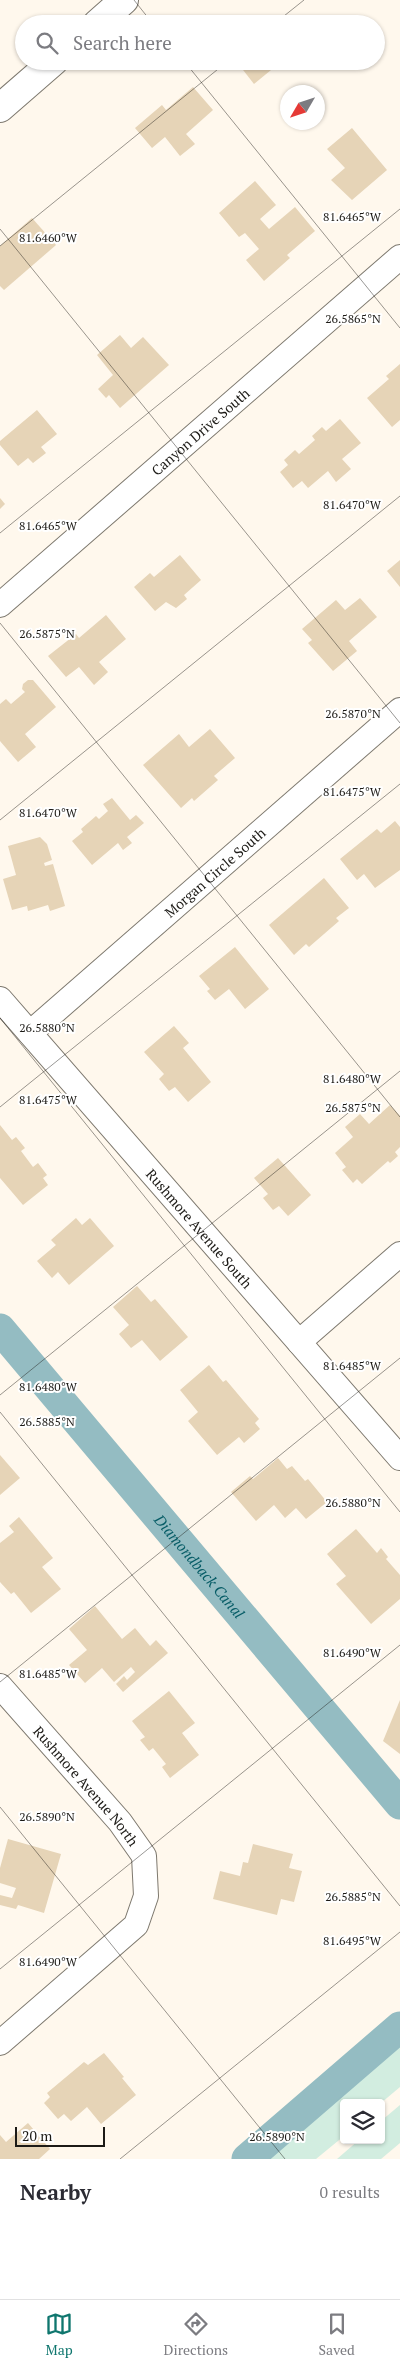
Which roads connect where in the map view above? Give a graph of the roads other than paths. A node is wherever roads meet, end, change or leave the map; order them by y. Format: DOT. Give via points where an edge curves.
graph roads {
  1 [pos="124,0"];
  2 [pos="107,15"];
  3 [pos="44,70"];
  4 [pos="0,108"];
  5 [pos="400,257"];
  6 [pos="0,605"];
  7 [pos="400,710"];
  8 [pos="0,998"];
  9 [pos="30,1033"];
  10 [pos="400,1254"];
  11 [pos="299,1342"];
  12 [pos="400,1458"];
  13 [pos="0,1686"];
  14 [pos="0,2043"];
  1 -- 2 [label="street"];
  3 -- 4 [label="street"];
  5 -- 6 [label="street, Canyon Drive South"];
  7 -- 9 [label="street, Morgan Circle South"];
  8 -- 9 [label="street, Rushmore Avenue South"];
  9 -- 11 [label="street, Rushmore Avenue South"];
  10 -- 11 [label="street"];
  11 -- 12 [label="street, Rushmore Avenue South"];
  13 -- 14 [label="street, Rushmore Avenue North" via="120,1822 144,1856 146,1896 136,1925"];
}
